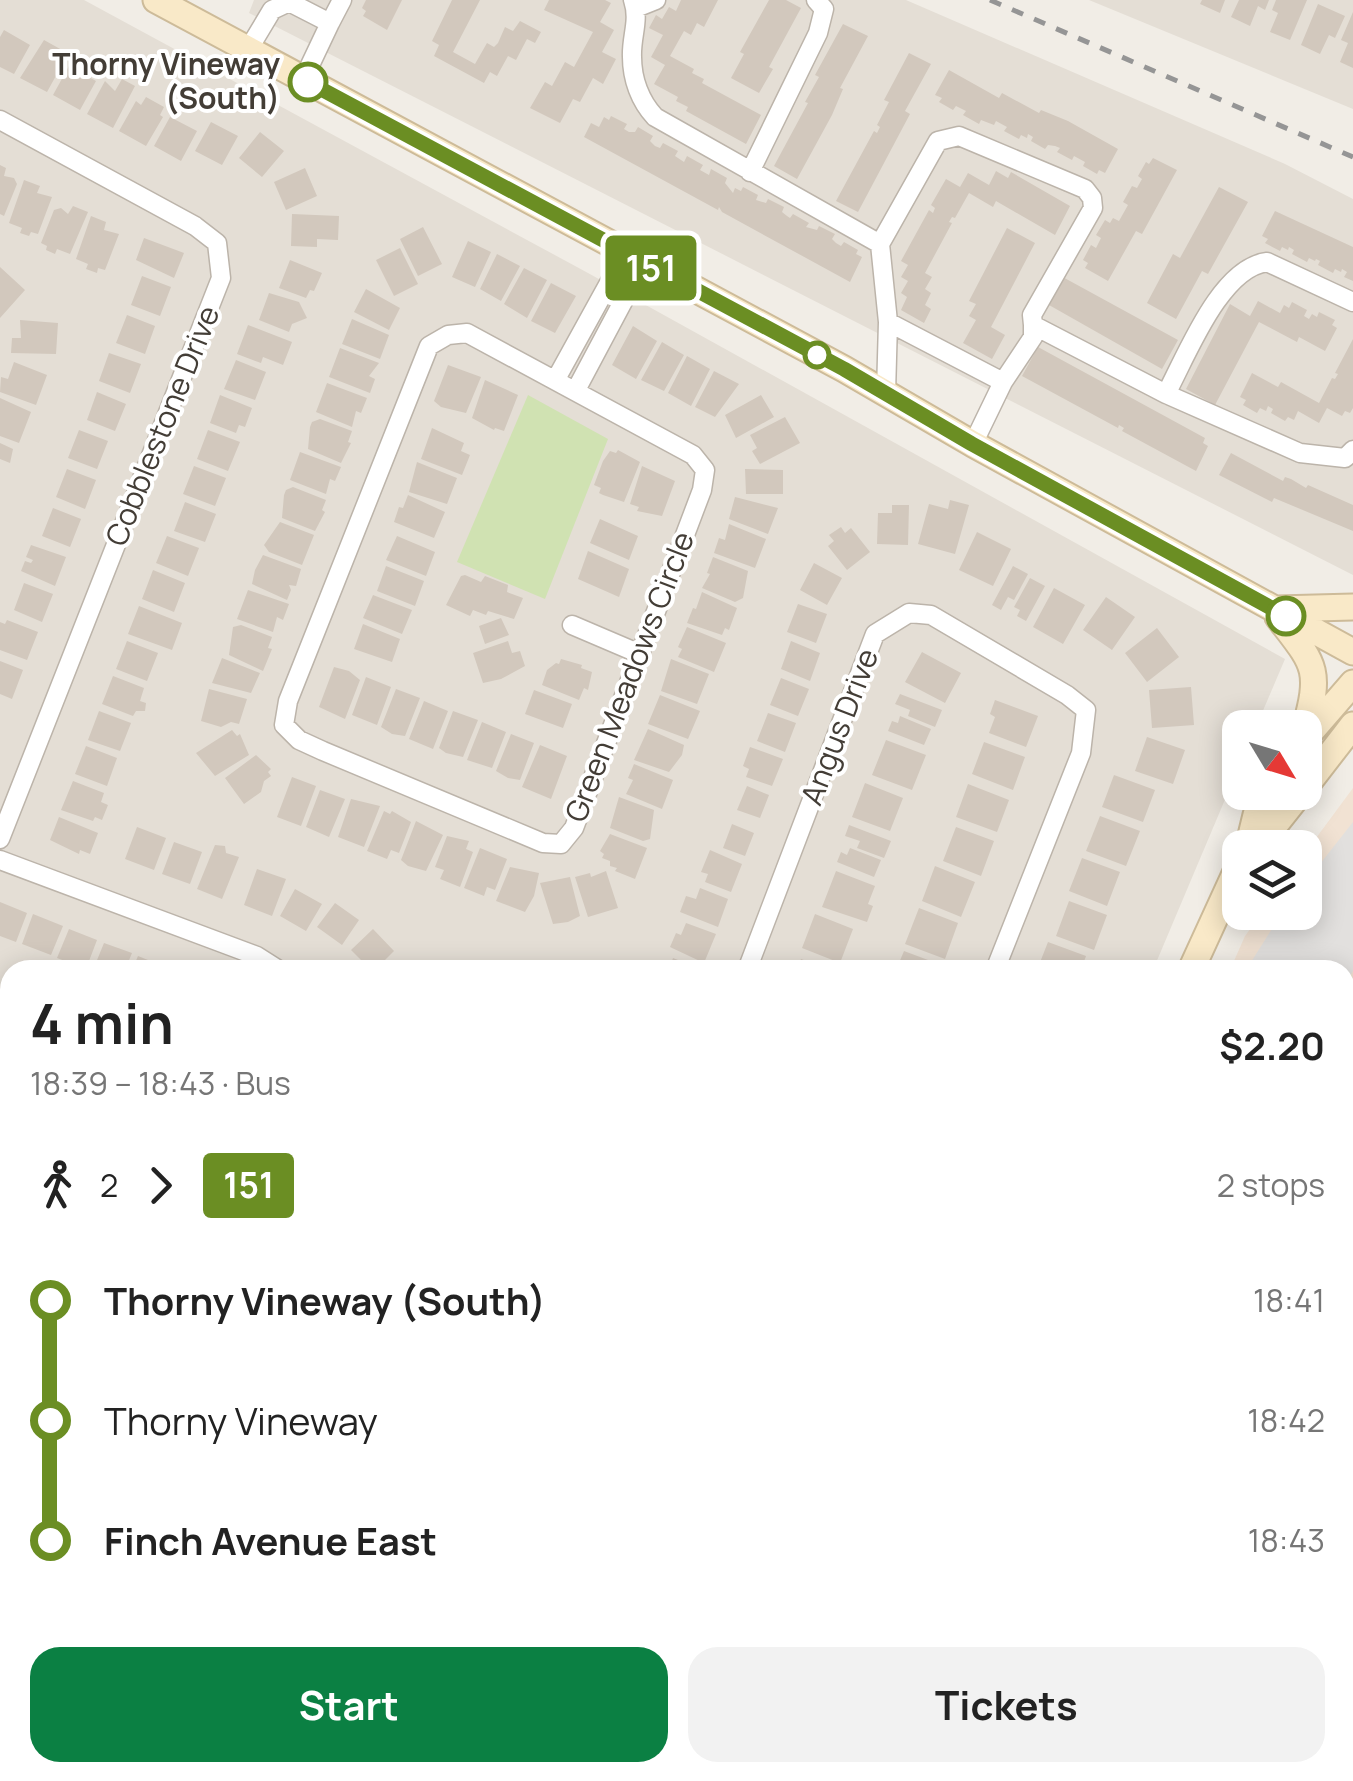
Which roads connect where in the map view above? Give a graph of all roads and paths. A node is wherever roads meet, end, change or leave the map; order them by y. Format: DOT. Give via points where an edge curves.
graph roads {
  1 [pos="156,0"];
  2 [pos="342,0"];
  3 [pos="656,0"];
  4 [pos="816,0"];
  5 [pos="634,4"];
  6 [pos="330,23"];
  7 [pos="248,50"];
  8 [pos="303,80"];
  9 [pos="0,120"];
  10 [pos="750,172"];
  11 [pos="880,244"];
  12 [pos="634,259"];
  13 [pos="1353,302"];
  14 [pos="888,322"];
  15 [pos="1033,326"];
  16 [pos="556,379"];
  17 [pos="1003,382"];
  18 [pos="576,390"];
  19 [pos="886,393"];
  20 [pos="1166,394"];
  21 [pos="972,444"];
  22 [pos="1353,450"];
  23 [pos="1353,607"];
  24 [pos="1272,609"];
  25 [pos="572,624"];
  26 [pos="1353,652"];
  27 [pos="640,654"];
  28 [pos="1353,683"];
  29 [pos="1310,710"];
  30 [pos="1322,719"];
  31 [pos="1353,725"];
  32 [pos="1353,741"];
  33 [pos="1326,758"];
  34 [pos="1322,764"];
  35 [pos="1287,810"];
  36 [pos="1268,830"];
  37 [pos="0,840"];
  38 [pos="0,860"];
  39 [pos="1222,903"];
  40 [pos="263,960"];
  41 [pos="751,960"];
  42 [pos="999,960"];
  43 [pos="1196,960"];
  1 -- 7 [label="main road"];
  2 -- 6 [label="street"];
  3 -- 5 [label="street"];
  4 -- 10 [label="street" via="824,9 818,32"];
  5 -- 10 [label="street" via="632,58 640,101 655,117"];
  6 -- 7 [label="street" via="288,2 272,10"];
  6 -- 8 [label="street"];
  7 -- 8 [label="main road"];
  8 -- 12 [label="main road"];
  9 -- 37 [label="street, Cobblestone Drive" via="196,226 217,242 221,278"];
  10 -- 11 [label="street"];
  11 -- 14 [label="street"];
  11 -- 15 [label="street" via="938,140 959,136 1085,189 1093,208 1032,315"];
  12 -- 16 [label="street"];
  12 -- 18 [label="street"];
  12 -- 19 [label="main road"];
  13 -- 20 [label="street" via="1267,262 1252,264 1222,292"];
  14 -- 17 [label="street"];
  14 -- 19 [label="street"];
  15 -- 17 [label="street" via="1033,337"];
  15 -- 20 [label="street"];
  16 -- 18 [label="street, Green Meadows Circle"];
  16 -- 27 [label="street, Green Meadows Circle" via="468,332 429,346 284,725 300,740 542,843 561,844 574,828"];
  17 -- 21 [label="street"];
  18 -- 27 [label="street, Green Meadows Circle" via="693,455 705,470"];
  19 -- 21 [label="main road"];
  20 -- 22 [label="street" via="1300,453 1345,458"];
  21 -- 24 [label="main road"];
  23 -- 24 [label="main road"];
  24 -- 26 [label="main road"];
  24 -- 29 [label="main road" via="1313,666"];
  25 -- 27 [label="street"];
  28 -- 30 [label="main road"];
  31 -- 33 [label="main road"];
  32 -- 33 [label="main road"];
  33 -- 34 [label="main road"];
  35 -- 36 [label="main road"];
  38 -- 40 [label="street"];
  39 -- 43 [label="main road"];
  41 -- 42 [label="street, Angus Drive" via="875,634 909,613 931,616 1086,710 1080,753"];
}
